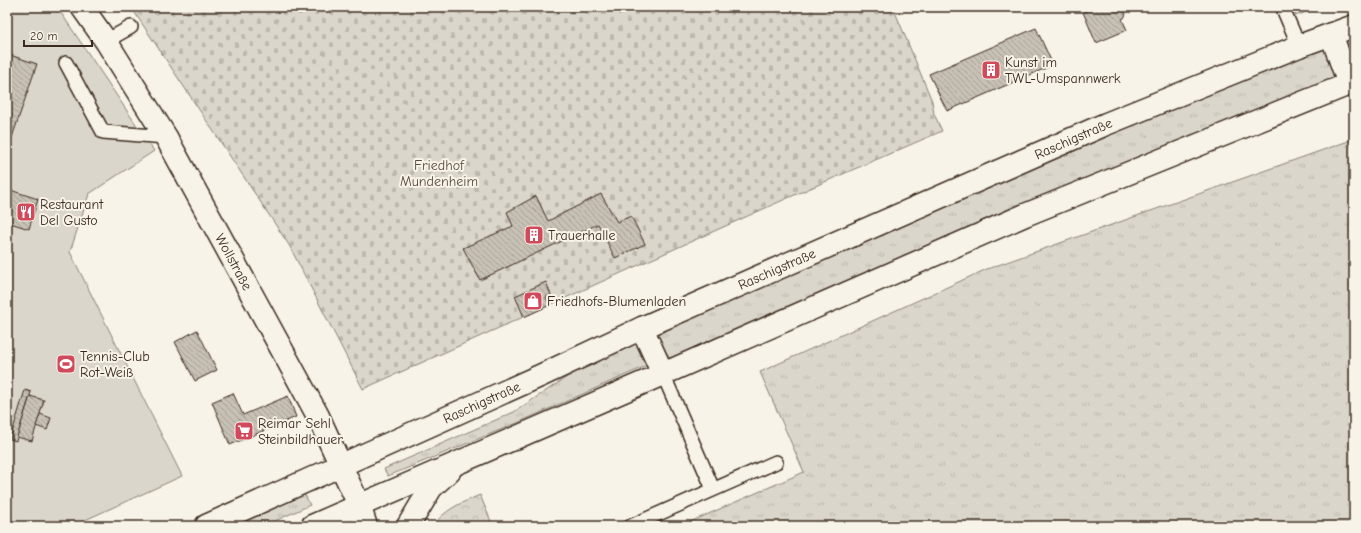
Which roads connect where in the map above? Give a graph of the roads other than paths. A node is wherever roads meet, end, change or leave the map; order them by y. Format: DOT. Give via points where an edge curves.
graph roads {
  1 [pos="82,7"];
  2 [pos="1284,7"];
  3 [pos="1354,26"];
  4 [pos="131,27"];
  5 [pos="1331,34"];
  6 [pos="106,41"];
  7 [pos="1299,46"];
  8 [pos="66,63"];
  9 [pos="1352,83"];
  10 [pos="166,137"];
  11 [pos="642,328"];
  12 [pos="663,374"];
  13 [pos="458,462"];
  14 [pos="776,462"];
  15 [pos="341,464"];
  16 [pos="713,489"];
  17 [pos="360,505"];
  18 [pos="206,526"];
  19 [pos="312,526"];
  20 [pos="366,526"];
  21 [pos="408,526"];
  22 [pos="631,526"];
  1 -- 6 [label="street, Wollstraße"];
  2 -- 7 [label="lane"];
  3 -- 5 [label="street, Raschigstraße"];
  4 -- 6 [label="lane"];
  5 -- 7 [label="street, Raschigstraße"];
  5 -- 9 [label="street"];
  6 -- 10 [label="street, Wollstraße"];
  7 -- 11 [label="street, Raschigstraße" via="1106,124"];
  8 -- 10 [label="lane" via="103,132"];
  9 -- 12 [label="street" via="1025,215"];
  10 -- 15 [label="street, Wollstraße" via="318,416"];
  11 -- 12 [label="street"];
  11 -- 15 [label="street, Raschigstraße"];
  12 -- 13 [label="street"];
  12 -- 16 [label="lane"];
  13 -- 17 [label="street"];
  13 -- 21 [label="street" via="431,488"];
  14 -- 16 [label="lane"];
  15 -- 17 [label="street, Wollstraße"];
  15 -- 18 [label="street, Raschigstraße"];
  16 -- 22 [label="lane"];
  17 -- 19 [label="street"];
  17 -- 20 [label="street, Wollstraße"];
}
